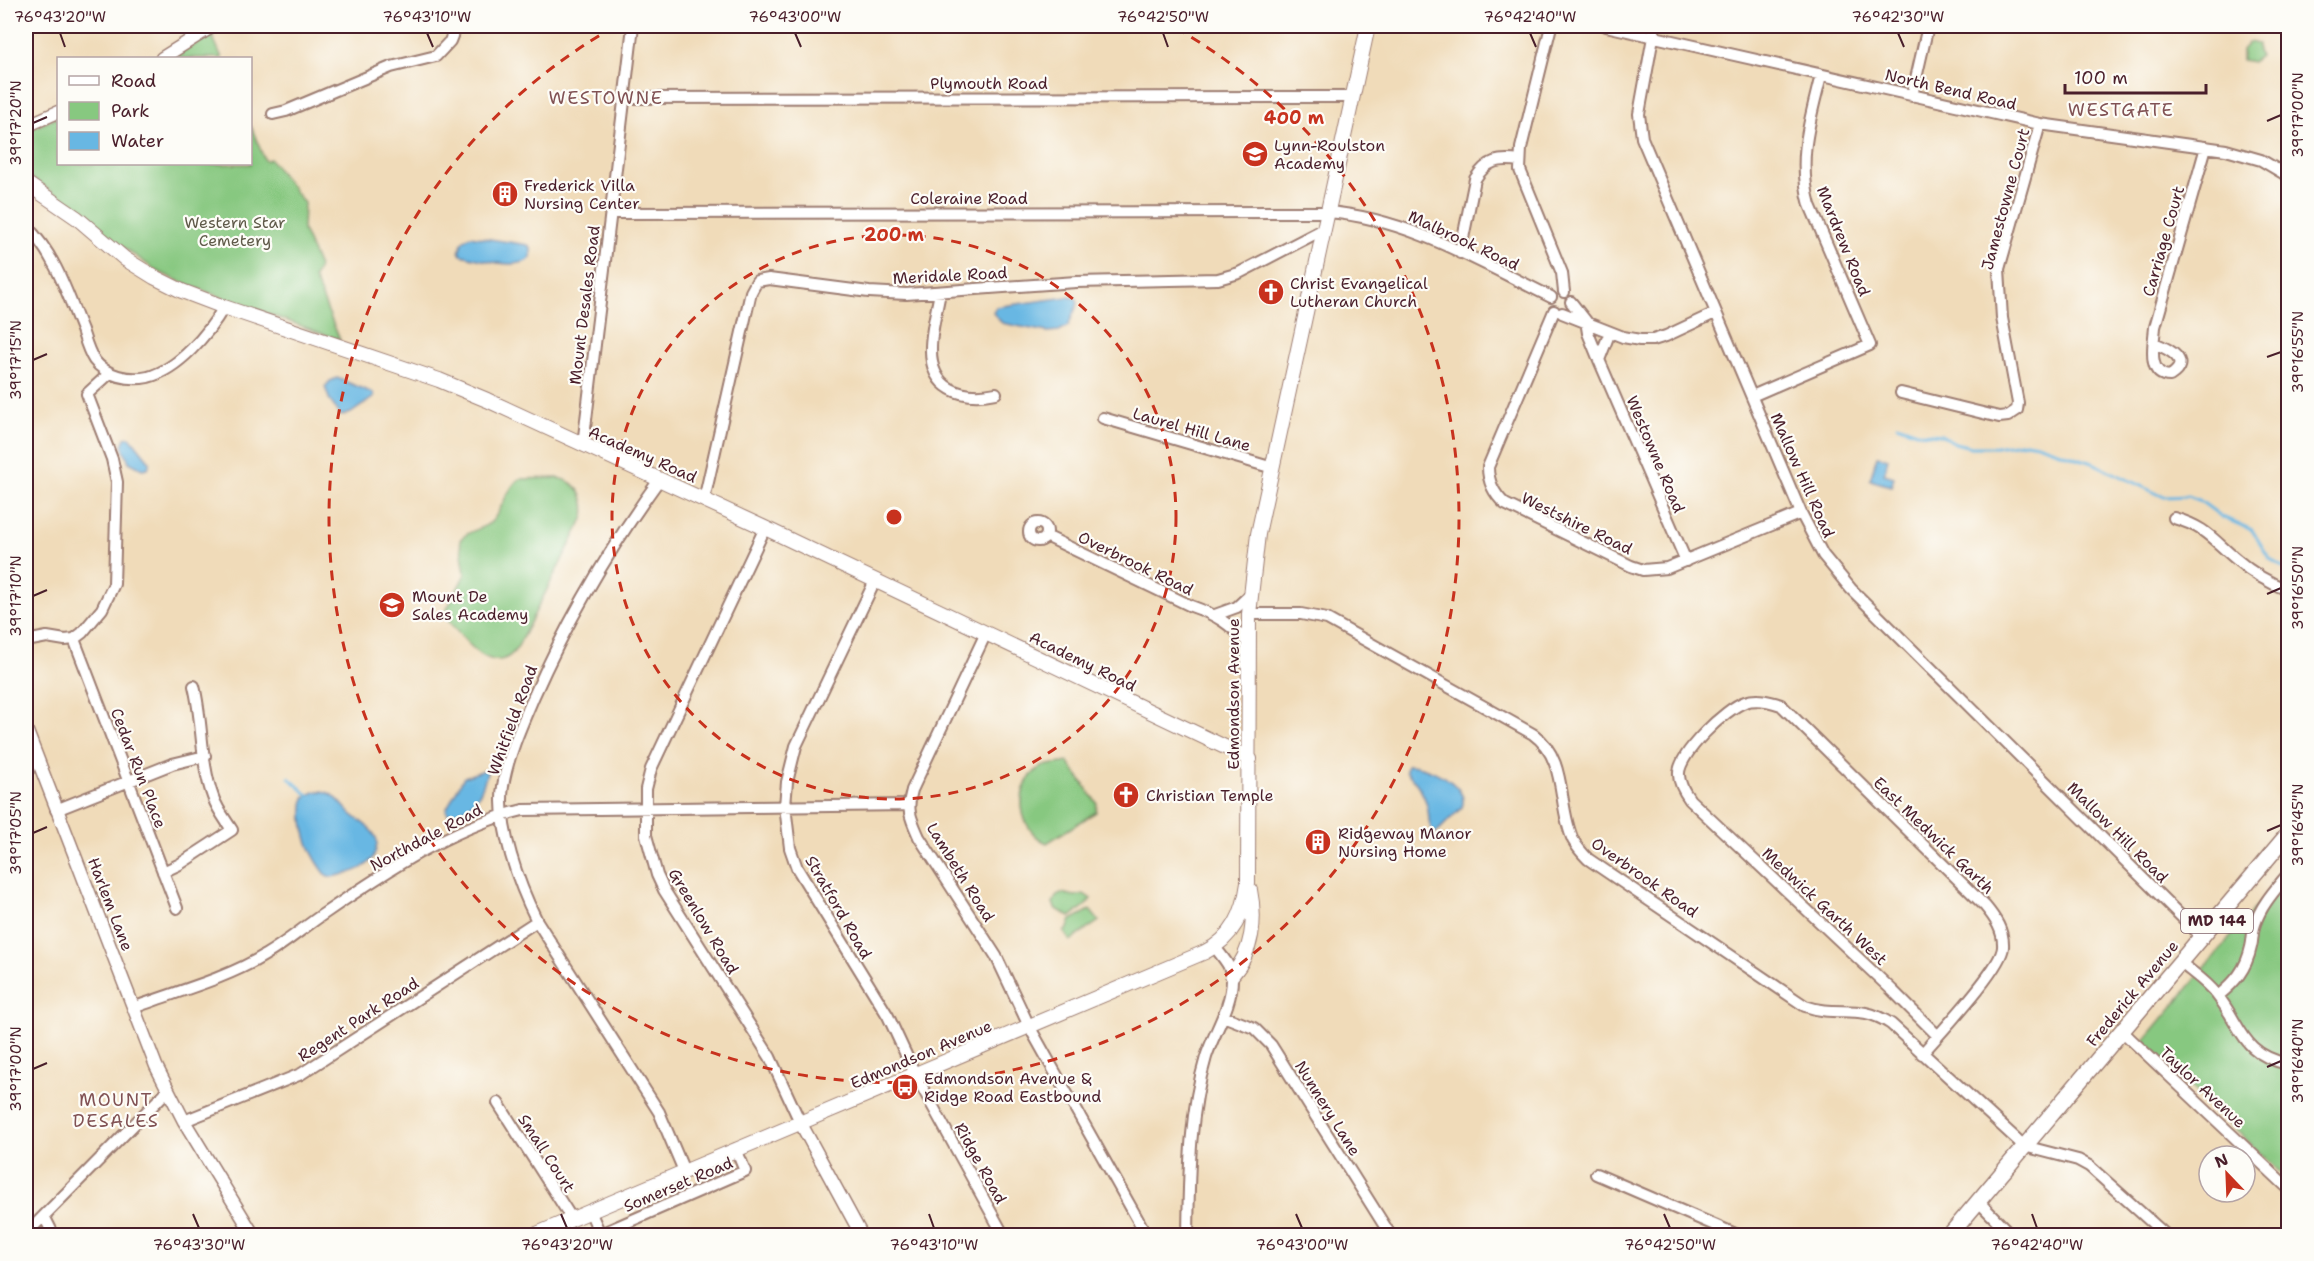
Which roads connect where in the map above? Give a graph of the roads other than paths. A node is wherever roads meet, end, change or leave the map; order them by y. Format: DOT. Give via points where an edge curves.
graph roads {
  1 [pos="213,26"];
  2 [pos="456,26"];
  3 [pos="633,26"];
  4 [pos="1368,26"];
  5 [pos="1551,26"];
  6 [pos="1606,26"];
  7 [pos="1928,26"];
  8 [pos="1654,31"];
  9 [pos="164,57"];
  10 [pos="1821,75"];
  11 [pos="1912,96"];
  12 [pos="1353,97"];
  13 [pos="625,98"];
  14 [pos="57,112"];
  15 [pos="273,114"];
  16 [pos="2040,124"];
  17 [pos="26,126"];
  18 [pos="2206,147"];
  19 [pos="1520,161"];
  20 [pos="2289,176"];
  21 [pos="26,183"];
  22 [pos="1327,212"];
  23 [pos="611,213"];
  24 [pos="26,226"];
  25 [pos="1324,229"];
  26 [pos="1460,253"];
  27 [pos="940,292"];
  28 [pos="1564,292"];
  29 [pos="1551,297"];
  30 [pos="1571,302"];
  31 [pos="224,307"];
  32 [pos="1558,312"];
  33 [pos="1715,313"];
  34 [pos="1586,321"];
  35 [pos="1610,332"];
  36 [pos="2154,343"];
  37 [pos="1599,360"];
  38 [pos="110,373"];
  39 [pos="996,393"];
  40 [pos="1901,393"];
  41 [pos="1752,396"];
  42 [pos="1103,418"];
  43 [pos="582,445"];
  44 [pos="1273,468"];
  45 [pos="659,480"];
  46 [pos="704,500"];
  47 [pos="1801,513"];
  48 [pos="2174,518"];
  49 [pos="765,528"];
  50 [pos="1046,536"];
  51 [pos="1686,561"];
  52 [pos="875,581"];
  53 [pos="2289,590"];
  54 [pos="1251,594"];
  55 [pos="1249,614"];
  56 [pos="1215,615"];
  57 [pos="986,633"];
  58 [pos="74,639"];
  59 [pos="26,641"];
  60 [pos="1249,644"];
  61 [pos="194,686"];
  62 [pos="26,729"];
  63 [pos="205,756"];
  64 [pos="1250,759"];
  65 [pos="129,783"];
  66 [pos="1690,800"];
  67 [pos="908,805"];
  68 [pos="785,806"];
  69 [pos="645,808"];
  70 [pos="57,810"];
  71 [pos="503,815"];
  72 [pos="2289,834"];
  73 [pos="163,872"];
  74 [pos="2289,874"];
  75 [pos="1248,883"];
  76 [pos="177,908"];
  77 [pos="537,921"];
  78 [pos="2203,938"];
  79 [pos="1215,947"];
  80 [pos="2181,963"];
  81 [pos="1232,975"];
  82 [pos="2218,996"];
  83 [pos="133,1008"];
  84 [pos="1223,1016"];
  85 [pos="1029,1026"];
  86 [pos="2123,1032"];
  87 [pos="1938,1036"];
  88 [pos="1922,1054"];
  89 [pos="2289,1064"];
  90 [pos="915,1074"];
  91 [pos="168,1090"];
  92 [pos="498,1103"];
  93 [pos="184,1121"];
  94 [pos="800,1122"];
  95 [pos="2024,1146"];
  96 [pos="736,1149"];
  97 [pos="684,1171"];
  98 [pos="1596,1174"];
  99 [pos="2289,1188"];
  100 [pos="1978,1201"];
  101 [pos="590,1211"];
  102 [pos="44,1216"];
  103 [pos="572,1219"];
  104 [pos="26,1234"];
  105 [pos="598,1235"];
  106 [pos="54,1236"];
  107 [pos="254,1236"];
  108 [pos="532,1236"];
  109 [pos="862,1236"];
  110 [pos="1004,1236"];
  111 [pos="1147,1236"];
  112 [pos="1188,1236"];
  113 [pos="1391,1236"];
  114 [pos="1740,1236"];
  115 [pos="1949,1236"];
  116 [pos="2012,1236"];
  117 [pos="2167,1236"];
  1 -- 9 [label="street"];
  2 -- 15 [label="street" via="450,41 436,56 391,67"];
  3 -- 13 [label="street, Mount Desales Road"];
  4 -- 12 [label="main road, Edmondson Avenue"];
  5 -- 19 [label="street"];
  6 -- 8 [label="street, North Bend Road"];
  7 -- 11 [label="street"];
  8 -- 10 [label="street, North Bend Road"];
  8 -- 33 [label="street, Mallow Hill Road" via="1639,126"];
  10 -- 11 [label="street, North Bend Road"];
  10 -- 41 [label="street, Mardrew Road" via="1804,154 1805,188 1870,345"];
  11 -- 16 [label="street, North Bend Road"];
  12 -- 13 [label="street, Plymouth Road"];
  12 -- 22 [label="main road, Edmondson Avenue"];
  13 -- 23 [label="street, Mount Desales Road"];
  14 -- 17 [label="street"];
  16 -- 18 [label="street, North Bend Road"];
  16 -- 40 [label="street, Jamestowne Court" via="1999,269 2002,318 2017,410 2008,416 1993,416"];
  18 -- 20 [label="street, North Bend Road" via="2261,160"];
  18 -- 36 [label="street, Carriage Court" via="2158,315"];
  19 -- 26 [label="street" via="1502,158 1480,171"];
  19 -- 28 [label="street" via="1524,181 1562,273"];
  21 -- 31 [label="main road, Academy Road" via="55,201 125,259 154,277"];
  22 -- 23 [label="street, Coleraine Road"];
  22 -- 25 [label="main road, Edmondson Avenue"];
  22 -- 26 [label="street, Malbrook Road" via="1394,225"];
  23 -- 43 [label="street, Mount Desales Road"];
  24 -- 38 [label="street" via="53,261 93,358"];
  25 -- 27 [label="street, Meridale Road" via="1239,273 1218,279 1076,282"];
  25 -- 44 [label="main road, Edmondson Avenue"];
  26 -- 29 [label="street, Malbrook Road"];
  27 -- 39 [label="street" via="931,347 939,378 965,396"];
  27 -- 46 [label="street, Meridale Road" via="890,294 769,279 757,281 751,292"];
  28 -- 29 [label="street" via="1555,292"];
  28 -- 30 [label="street"];
  29 -- 32 [label="street" via="1550,304"];
  30 -- 32 [label="street" via="1569,309"];
  30 -- 34 [label="street"];
  31 -- 38 [label="street" via="205,335 164,372 135,378"];
  31 -- 43 [label="main road, Academy Road" via="438,380"];
  32 -- 34 [label="street"];
  32 -- 51 [label="street, Westshire Road" via="1488,467 1488,479 1497,497 1512,509 1637,568 1654,570"];
  33 -- 35 [label="street" via="1653,340"];
  33 -- 41 [label="street, Mallow Hill Road"];
  34 -- 35 [label="street"];
  34 -- 37 [label="street, Westowne Road"];
  35 -- 37 [label="street"];
  37 -- 51 [label="street, Westowne Road"];
  38 -- 58 [label="street" via="87,394 117,482 114,584 102,609"];
  41 -- 47 [label="street, Mallow Hill Road"];
  42 -- 44 [label="street, Laurel Hill Lane"];
  43 -- 45 [label="main road, Academy Road"];
  44 -- 54 [label="main road, Edmondson Avenue" via="1258,534"];
  45 -- 46 [label="main road, Academy Road"];
  45 -- 71 [label="street, Whitfield Road" via="623,530 566,626 511,755 503,787"];
  46 -- 49 [label="main road, Academy Road"];
  47 -- 51 [label="street, Westshire Road"];
  47 -- 78 [label="street, Mallow Hill Road" via="1823,555 1851,589"];
  48 -- 53 [label="street" via="2198,526 2252,572"];
  49 -- 52 [label="main road, Academy Road"];
  49 -- 69 [label="street, Greenlow Road" via="661,745 646,789"];
  50 -- 56 [label="street, Overbrook Road"];
  52 -- 57 [label="main road, Academy Road"];
  52 -- 68 [label="street, Stratford Road" via="796,746"];
  54 -- 55 [label="main road, Edmondson Avenue"];
  54 -- 56 [label="street" via="1236,607"];
  55 -- 60 [label="main road, Edmondson Avenue"];
  55 -- 88 [label="street, Overbrook Road" via="1301,614 1327,619 1533,734 1553,757 1573,840 1587,859 1805,1006 1827,1012 1871,1013 1891,1024"];
  56 -- 60 [label="street, Overbrook Road"];
  57 -- 64 [label="main road, Academy Road"];
  57 -- 67 [label="street" via="919,772"];
  58 -- 59 [label="street" via="47,637"];
  58 -- 65 [label="street, Cedar Run Place"];
  60 -- 64 [label="main road, Edmondson Avenue"];
  61 -- 63 [label="street"];
  62 -- 70 [label="street, Harlem Lane"];
  63 -- 65 [label="street" via="172,764"];
  63 -- 73 [label="street" via="213,797 232,830"];
  64 -- 75 [label="main road, Edmondson Avenue"];
  65 -- 70 [label="street"];
  65 -- 73 [label="street, Cedar Run Place"];
  66 -- 87 [label="street, Medwick Garth West"];
  66 -- 87 [label="street, East Medwick Garth" via="1679,775 1689,750 1737,705 1757,700 1781,705 1985,906 1999,927 2003,949 1996,966"];
  67 -- 68 [label="street, Northdale Road"];
  67 -- 85 [label="street, Lambeth Road" via="919,837 996,956"];
  68 -- 69 [label="street, Northdale Road"];
  68 -- 90 [label="street, Stratford Road" via="790,848 797,868 888,1016"];
  69 -- 71 [label="street, Northdale Road" via="523,810"];
  69 -- 94 [label="street, Greenlow Road" via="646,835 661,882 770,1057"];
  70 -- 83 [label="street, Harlem Lane"];
  71 -- 77 [label="street, Whitfield Road" via="518,875"];
  71 -- 83 [label="street, Northdale Road" via="423,852 262,957"];
  72 -- 78 [label="main road, Frederick Avenue / MD 144"];
  73 -- 76 [label="street, Cedar Run Place"];
  74 -- 82 [label="street" via="2268,899 2254,925 2242,973"];
  75 -- 79 [label="main road, Edmondson Avenue" via="1237,923"];
  75 -- 81 [label="main road" via="1253,906 1248,952"];
  77 -- 93 [label="street, Regent Park Road" via="300,1074"];
  77 -- 97 [label="street, Whitfield Road" via="659,1112"];
  78 -- 80 [label="main road, Frederick Avenue / MD 144"];
  79 -- 81 [label="street"];
  79 -- 85 [label="main road, Edmondson Avenue"];
  80 -- 82 [label="street"];
  80 -- 86 [label="main road, Frederick Avenue / MD 144"];
  81 -- 84 [label="street"];
  82 -- 89 [label="street" via="2248,1043 2265,1056"];
  83 -- 91 [label="street, Harlem Lane"];
  84 -- 112 [label="street" via="1207,1056 1197,1097 1189,1174"];
  84 -- 113 [label="street, Nunnery Lane" via="1254,1028 1271,1045"];
  85 -- 90 [label="main road, Edmondson Avenue"];
  85 -- 111 [label="street, Lambeth Road"];
  86 -- 95 [label="main road, Frederick Avenue / MD 144"];
  86 -- 99 [label="street, Taylor Avenue"];
  87 -- 88 [label="street"];
  88 -- 95 [label="street, Overbrook Road"];
  90 -- 94 [label="main road, Edmondson Avenue"];
  90 -- 110 [label="street, Ridge Road"];
  91 -- 93 [label="street, Harlem Lane"];
  91 -- 102 [label="street"];
  92 -- 103 [label="street, Small Court"];
  93 -- 107 [label="street, Harlem Lane"];
  94 -- 96 [label="main road, Edmondson Avenue"];
  94 -- 109 [label="street"];
  95 -- 100 [label="main road, MD 144"];
  95 -- 117 [label="street" via="2090,1166"];
  96 -- 97 [label="main road, Edmondson Avenue"];
  96 -- 105 [label="street, Somerset Road" via="745,1171"];
  97 -- 101 [label="main road, Edmondson Avenue"];
  98 -- 114 [label="street"];
  100 -- 115 [label="main road, MD 144"];
  100 -- 116 [label="street"];
  101 -- 103 [label="main road, Edmondson Avenue"];
  101 -- 105 [label="street, Somerset Road"];
  102 -- 104 [label="street"];
  102 -- 106 [label="street"];
  103 -- 108 [label="main road, Edmondson Avenue"];
}
